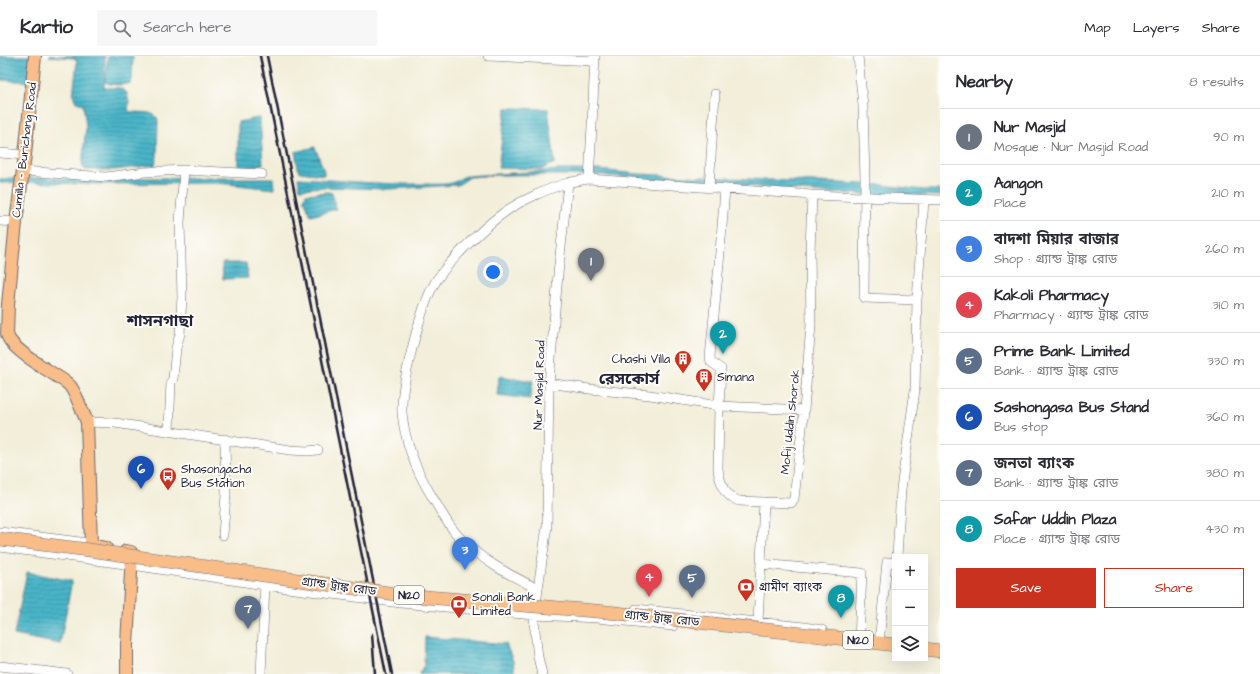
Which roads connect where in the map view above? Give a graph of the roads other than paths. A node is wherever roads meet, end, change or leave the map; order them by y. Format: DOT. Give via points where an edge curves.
graph roads {
  1 [pos="34,56"];
  2 [pos="488,56"];
  3 [pos="858,56"];
  4 [pos="595,58"];
  5 [pos="715,94"];
  6 [pos="0,153"];
  7 [pos="25,155"];
  8 [pos="23,171"];
  9 [pos="183,174"];
  10 [pos="262,174"];
  11 [pos="588,179"];
  12 [pos="568,183"];
  13 [pos="709,188"];
  14 [pos="725,189"];
  15 [pos="812,195"];
  16 [pos="864,198"];
  17 [pos="924,200"];
  18 [pos="940,200"];
  19 [pos="0,221"];
  20 [pos="16,222"];
  21 [pos="917,300"];
  22 [pos="549,383"];
  23 [pos="719,406"];
  24 [pos="804,410"];
  25 [pos="87,422"];
  26 [pos="169,431"];
  27 [pos="225,439"];
  28 [pos="318,450"];
  29 [pos="764,502"];
  30 [pos="0,532"];
  31 [pos="223,535"];
  32 [pos="0,539"];
  33 [pos="91,544"];
  34 [pos="0,547"];
  35 [pos="897,554"];
  36 [pos="892,563"];
  37 [pos="761,564"];
  38 [pos="132,565"];
  39 [pos="265,585"];
  40 [pos="538,589"];
  41 [pos="536,600"];
  42 [pos="535,615"];
  43 [pos="758,622"];
  44 [pos="845,639"];
  45 [pos="859,641"];
  46 [pos="879,643"];
  47 [pos="892,645"];
  48 [pos="928,649"];
  49 [pos="940,651"];
  50 [pos="0,666"];
  51 [pos="67,674"];
  52 [pos="127,674"];
  53 [pos="261,674"];
  54 [pos="542,674"];
  1 -- 7 [label="main road, Cumilla - Burichang Road"];
  2 -- 4 [label="street"];
  3 -- 16 [label="street"];
  4 -- 11 [label="street"];
  5 -- 13 [label="street"];
  6 -- 7 [label="street"];
  7 -- 8 [label="main road, Cumilla - Burichang Road"];
  8 -- 9 [label="street" via="106,177 145,172"];
  8 -- 20 [label="main road, Cumilla - Burichang Road"];
  9 -- 10 [label="street"];
  9 -- 26 [label="street" via="180,222 182,304 180,334 171,382"];
  11 -- 12 [label="street"];
  11 -- 13 [label="street"];
  12 -- 22 [label="street, Nur Masjid Road"];
  12 -- 40 [label="street" via="506,210 475,237 440,274 431,289 420,319 402,400 410,451 424,483 450,525 459,537 488,562"];
  13 -- 14 [label="street"];
  14 -- 15 [label="street"];
  14 -- 23 [label="street" via="710,357 711,362 722,372"];
  15 -- 16 [label="street"];
  15 -- 24 [label="street, Mofij Uddin Shorok" via="810,325"];
  16 -- 17 [label="street"];
  16 -- 21 [label="street" via="864,298"];
  17 -- 18 [label="street"];
  17 -- 21 [label="street"];
  19 -- 20 [label="street"];
  20 -- 25 [label="main road, Cumilla - Burichang Road" via="8,305 8,338 22,353 71,387"];
  21 -- 35 [label="street" via="914,390"];
  22 -- 23 [label="street"];
  22 -- 40 [label="street, Nur Masjid Road" via="547,526"];
  23 -- 24 [label="street"];
  23 -- 29 [label="street" via="718,469 724,490 739,501"];
  24 -- 29 [label="street, Mofij Uddin Shorok" via="793,502"];
  25 -- 26 [label="street" via="115,423"];
  25 -- 33 [label="main road, Cumilla - Burichang Road"];
  26 -- 27 [label="street"];
  27 -- 28 [label="street" via="290,450"];
  27 -- 31 [label="street" via="226,495"];
  29 -- 37 [label="street"];
  30 -- 33 [label="street"];
  32 -- 44 [label="highway, গ্র্যান্ড ট্রাঙ্ক রোড / N120, bridge" via="402,595 607,612"];
  33 -- 38 [label="main road" via="131,552"];
  33 -- 41 [label="street" via="362,586"];
  34 -- 38 [label="street"];
  36 -- 46 [label="street" via="887,562"];
  37 -- 43 [label="street"];
  37 -- 45 [label="street" via="862,573"];
  38 -- 39 [label="street"];
  38 -- 52 [label="main road"];
  39 -- 42 [label="street" via="401,603"];
  39 -- 53 [label="street"];
  40 -- 41 [label="street, Nur Masjid Road"];
  41 -- 42 [label="street, Nur Masjid Road"];
  41 -- 43 [label="street"];
  42 -- 44 [label="street" via="597,618 822,641"];
  42 -- 54 [label="street, Nur Masjid Road" via="534,629"];
  43 -- 44 [label="street" via="822,630"];
  44 -- 45 [label="highway, গ্র্যান্ড ট্রাঙ্ক রোড / N120"];
  45 -- 46 [label="highway, গ্র্যান্ড ট্রাঙ্ক রোড / N120"];
  46 -- 47 [label="highway, গ্র্যান্ড ট্রাঙ্ক রোড / N120"];
  48 -- 49 [label="highway"];
  50 -- 51 [label="street"];
}
